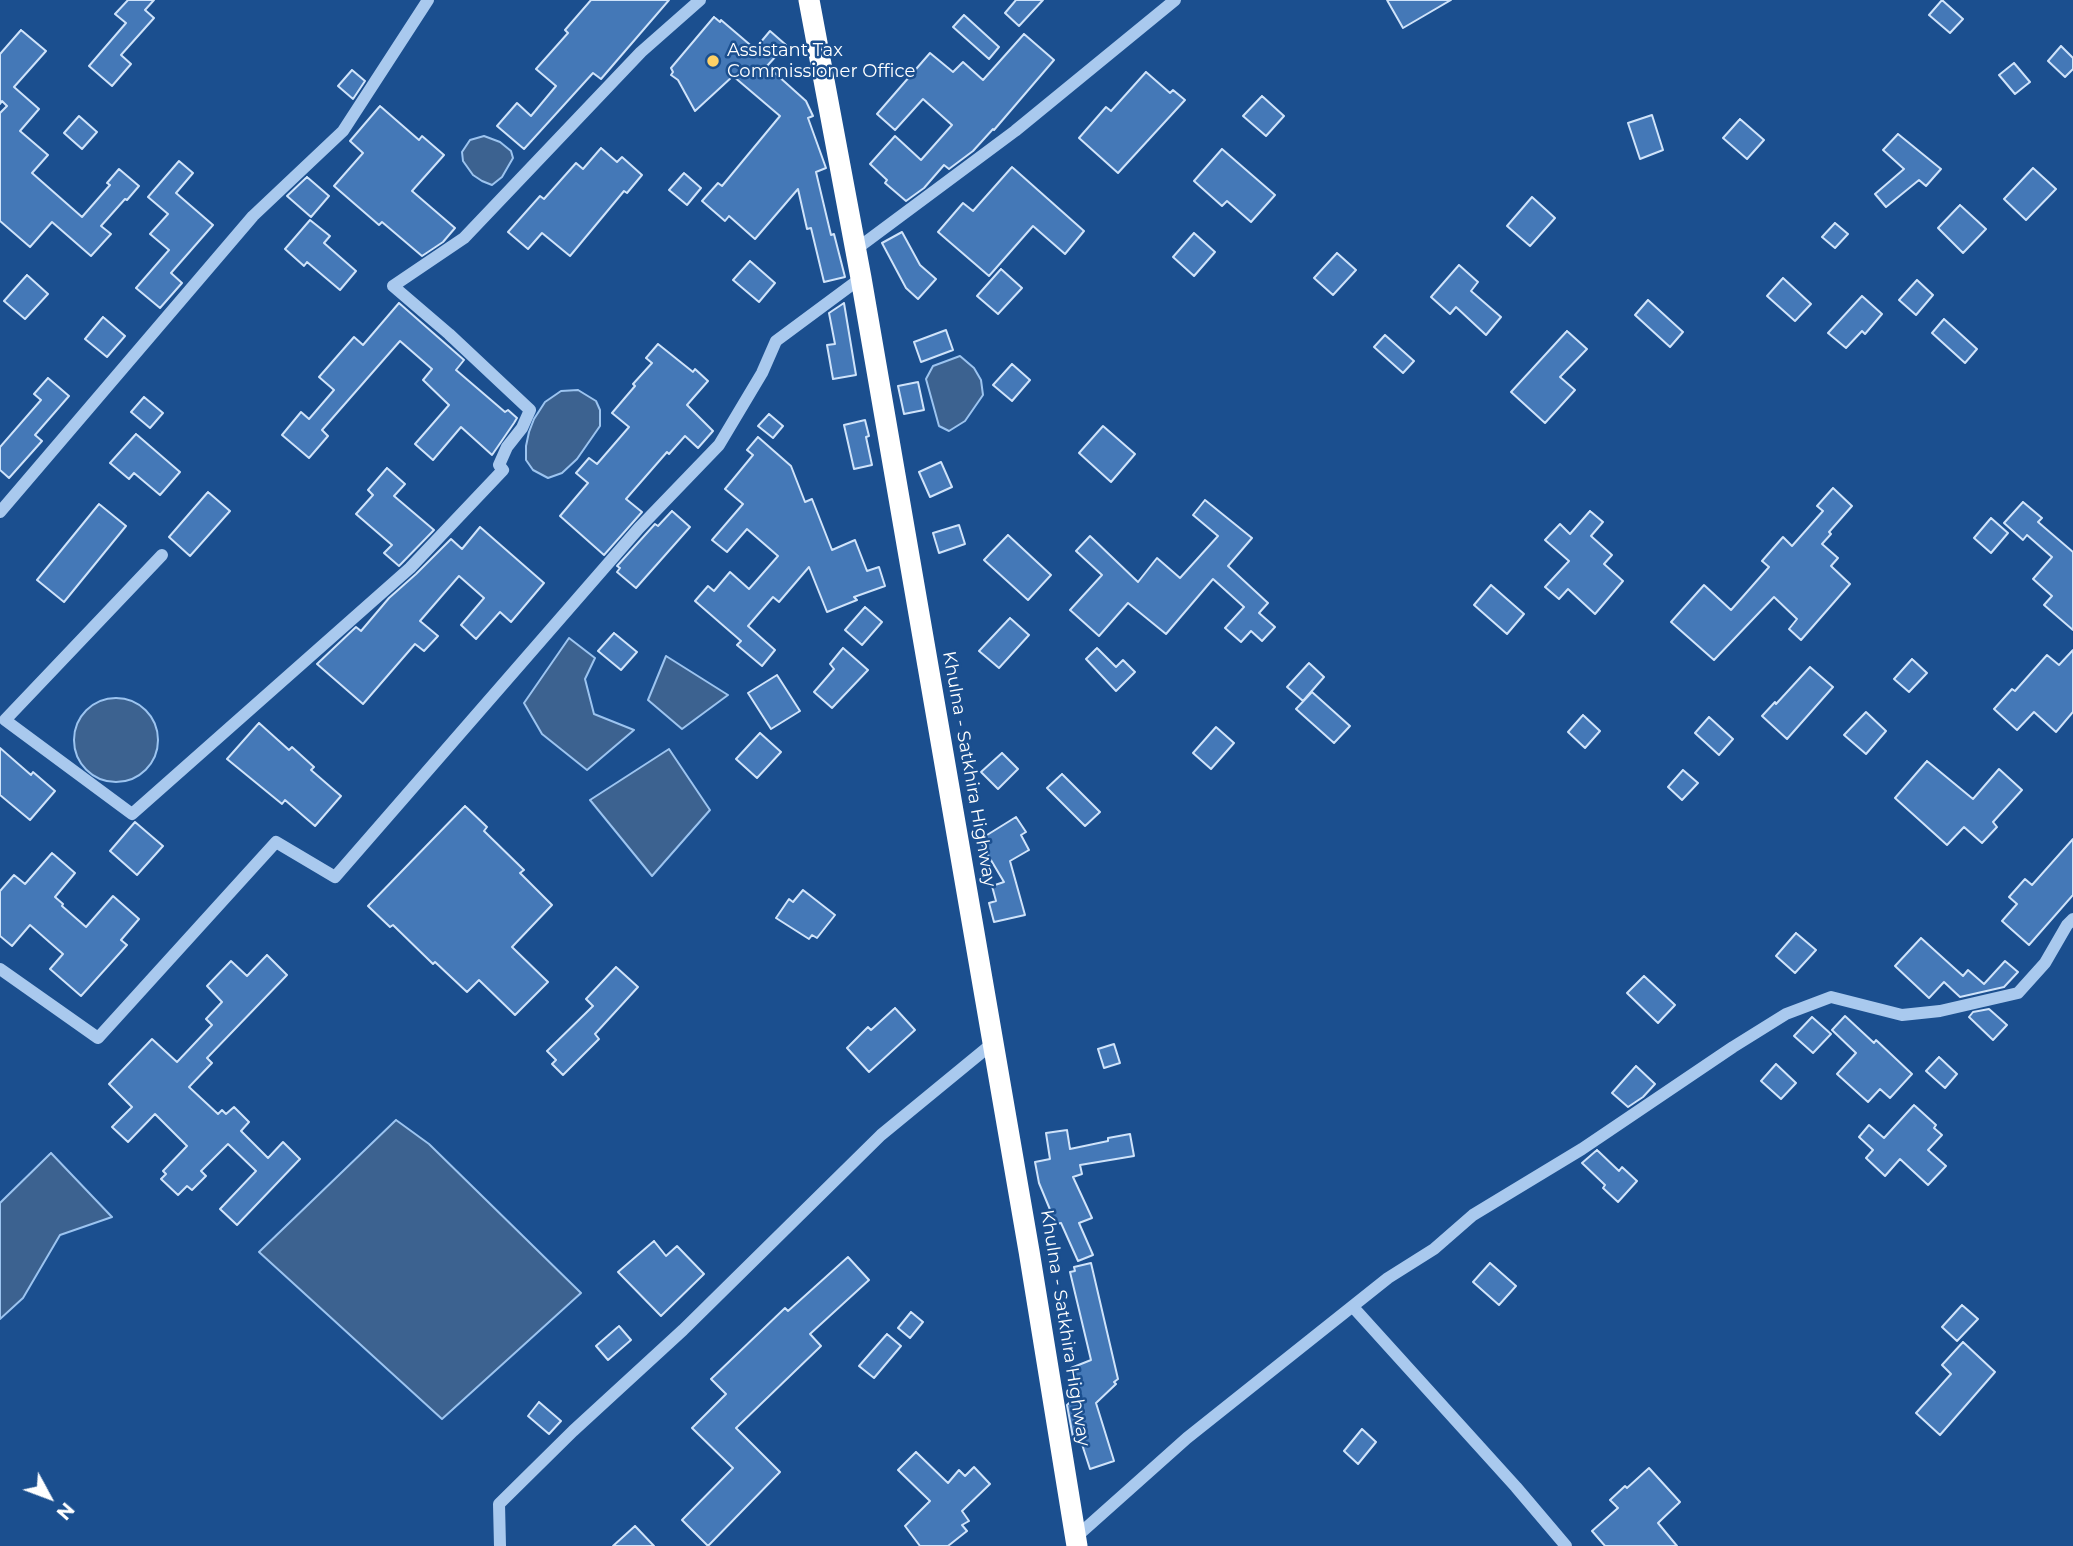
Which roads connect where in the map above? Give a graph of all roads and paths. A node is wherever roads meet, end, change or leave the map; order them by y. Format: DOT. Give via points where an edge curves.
graph roads {
  1 [pos="428,0"];
  2 [pos="699,0"];
  3 [pos="809,0"];
  4 [pos="1175,0"];
  5 [pos="855,250"];
  6 [pos="861,278"];
  7 [pos="0,512"];
  8 [pos="162,555"];
  9 [pos="2073,919"];
  10 [pos="0,969"];
  11 [pos="993,1043"];
  12 [pos="1353,1307"];
  13 [pos="1076,1541"];
  14 [pos="500,1546"];
  15 [pos="1566,1546"];
  1 -- 7 [label="street" via="344,131 253,216"];
  2 -- 8 [label="street" via="641,52 464,237 393,286 530,410 507,447 499,465 503,470 410,568 132,814 5,720"];
  3 -- 5 [label="highway, Khulna - Satkhira Highway"];
  4 -- 5 [label="street" via="1015,131"];
  5 -- 6 [label="highway, Khulna - Satkhira Highway"];
  6 -- 10 [label="street" via="776,341 719,445 639,528 335,877 276,842 98,1038"];
  6 -- 11 [label="highway, Khulna - Satkhira Highway"];
  9 -- 12 [label="street" via="2045,963 2018,993 1902,1015 1831,997 1786,1014 1473,1215"];
  11 -- 13 [label="highway, Khulna - Satkhira Highway"];
  11 -- 14 [label="street" via="881,1135 499,1504"];
  12 -- 13 [label="street" via="1187,1438"];
  12 -- 15 [label="street"];
}
